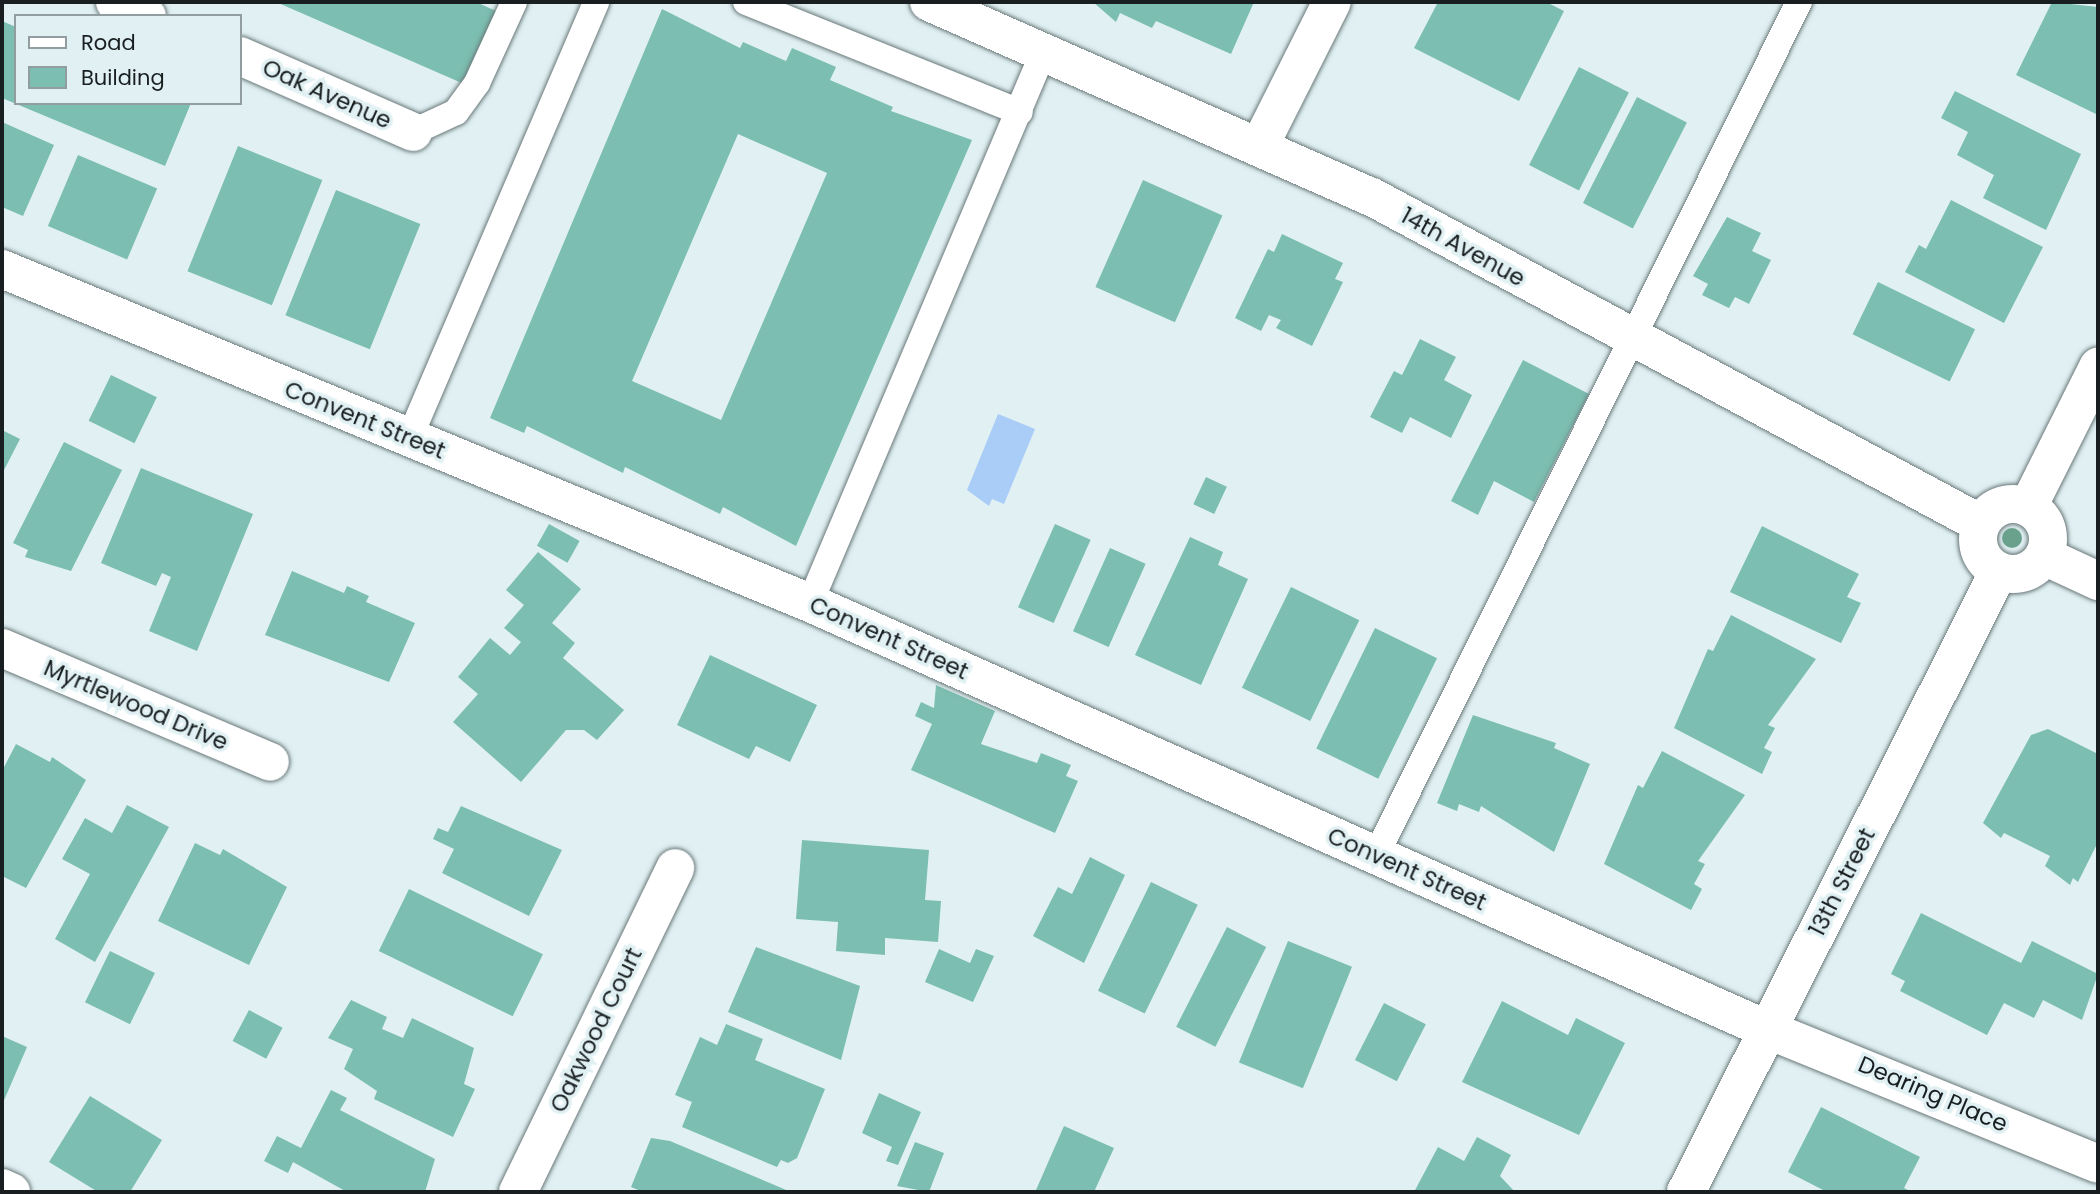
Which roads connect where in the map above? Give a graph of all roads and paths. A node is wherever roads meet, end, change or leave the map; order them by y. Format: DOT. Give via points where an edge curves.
graph roads {
  1 [pos="513,2"];
  2 [pos="596,2"];
  3 [pos="746,2"];
  4 [pos="929,2"];
  5 [pos="1332,2"];
  6 [pos="1800,2"];
  7 [pos="1044,53"];
  8 [pos="242,57"];
  9 [pos="1020,113"];
  10 [pos="414,132"];
  11 [pos="1259,148"];
  12 [pos="2,269"];
  13 [pos="1632,339"];
  14 [pos="2098,367"];
  15 [pos="409,439"];
  16 [pos="2028,507"];
  17 [pos="1981,524"];
  18 [pos="2044,556"];
  19 [pos="1999,572"];
  20 [pos="2098,581"];
  21 [pos="810,603"];
  22 [pos="2,648"];
  23 [pos="270,762"];
  24 [pos="1377,855"];
  25 [pos="675,868"];
  26 [pos="1766,1029"];
  27 [pos="2098,1164"];
  28 [pos="2,1188"];
  29 [pos="11,1192"];
  30 [pos="518,1192"];
  31 [pos="1686,1192"];
  1 -- 10 [label="lane" via="477,83 456,112"];
  2 -- 15 [label="lane"];
  3 -- 9 [label="lane"];
  4 -- 7 [label="street, 14th Avenue"];
  5 -- 11 [label="street"];
  6 -- 13 [label="lane"];
  7 -- 9 [label="lane"];
  7 -- 11 [label="street, 14th Avenue"];
  8 -- 10 [label="street, Oak Avenue"];
  9 -- 21 [label="lane"];
  11 -- 13 [label="street, 14th Avenue" via="1372,197"];
  12 -- 15 [label="street, Convent Street"];
  13 -- 17 [label="street, 14th Avenue"];
  13 -- 24 [label="lane"];
  14 -- 16 [label="street"];
  15 -- 21 [label="street, Convent Street"];
  16 -- 17 [label="street" via="1996,508"];
  16 -- 18 [label="street" via="2048,533"];
  17 -- 19 [label="street" via="1980,552"];
  18 -- 19 [label="street" via="2020,573"];
  18 -- 20 [label="street"];
  19 -- 26 [label="street, 13th Street"];
  21 -- 24 [label="street, Convent Street"];
  22 -- 23 [label="street, Myrtlewood Drive"];
  24 -- 26 [label="street, Convent Street"];
  25 -- 30 [label="street, Oakwood Court"];
  26 -- 27 [label="street, Dearing Place"];
  26 -- 31 [label="street, 13th Street"];
  28 -- 29 [label="street"];
}
